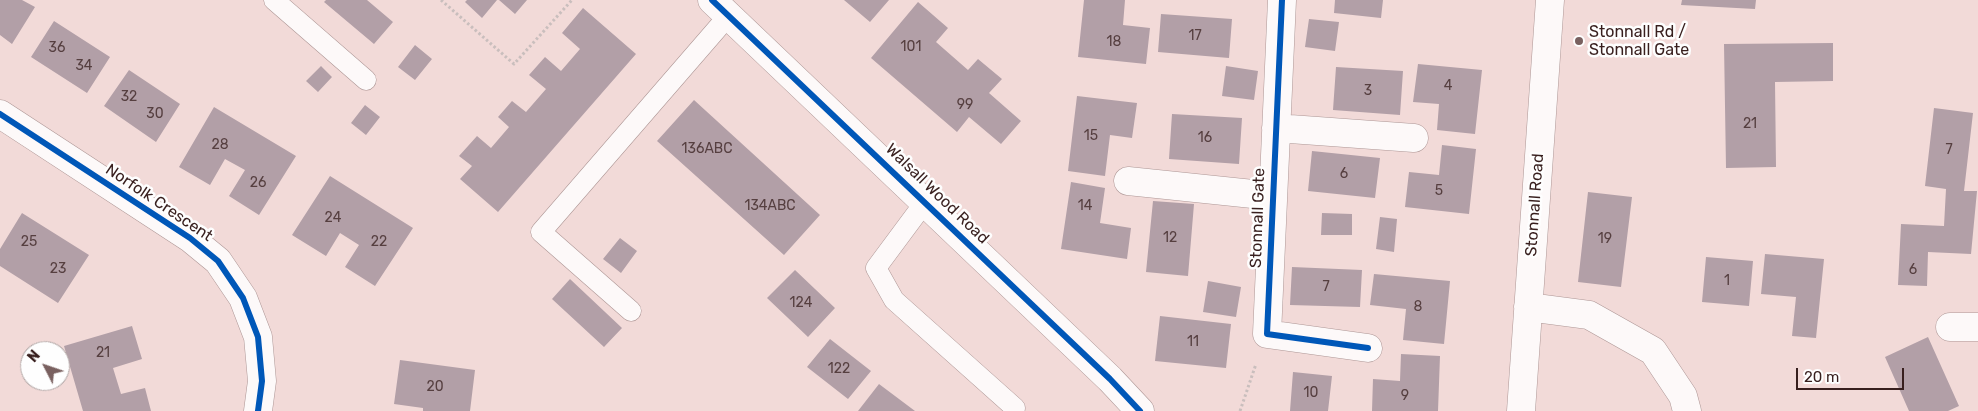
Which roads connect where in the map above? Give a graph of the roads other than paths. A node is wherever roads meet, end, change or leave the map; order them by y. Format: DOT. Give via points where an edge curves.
graph roads {
  1 [pos="274,0"];
  2 [pos="1275,0"];
  3 [pos="1282,0"];
  4 [pos="1550,0"];
  5 [pos="721,7"];
  6 [pos="366,80"];
  7 [pos="0,114"];
  8 [pos="1276,128"];
  9 [pos="1414,138"];
  10 [pos="1128,181"];
  11 [pos="1272,196"];
  12 [pos="925,202"];
  13 [pos="1528,306"];
  14 [pos="631,311"];
  15 [pos="1950,327"];
  16 [pos="1978,327"];
  17 [pos="1368,348"];
  18 [pos="1015,408"];
  19 [pos="258,411"];
  20 [pos="1140,411"];
  21 [pos="1521,411"];
  22 [pos="1687,411"];
  1 -- 6 [label="lane"];
  2 -- 3 [label="street, Stonnall Gate"];
  3 -- 8 [label="street, Stonnall Gate"];
  4 -- 13 [label="street, Stonnall Road"];
  5 -- 12 [label="street, Walsall Wood Road"];
  5 -- 14 [label="lane, Walsall Wood Road" via="541,232"];
  7 -- 19 [label="street, Norfolk Crescent" via="190,238 218,261 243,298 258,337 262,381"];
  8 -- 9 [label="street"];
  8 -- 11 [label="street, Stonnall Gate"];
  10 -- 11 [label="street, Stonnall Gate"];
  11 -- 17 [label="street, Stonnall Gate" via="1267,334"];
  12 -- 18 [label="lane, Walsall Wood Road" via="876,268 894,300"];
  12 -- 20 [label="street, Walsall Wood Road"];
  13 -- 21 [label="street, Stonnall Road"];
  13 -- 22 [label="street" via="1589,315 1652,351 1683,396"];
  15 -- 16 [label="street"];
}
